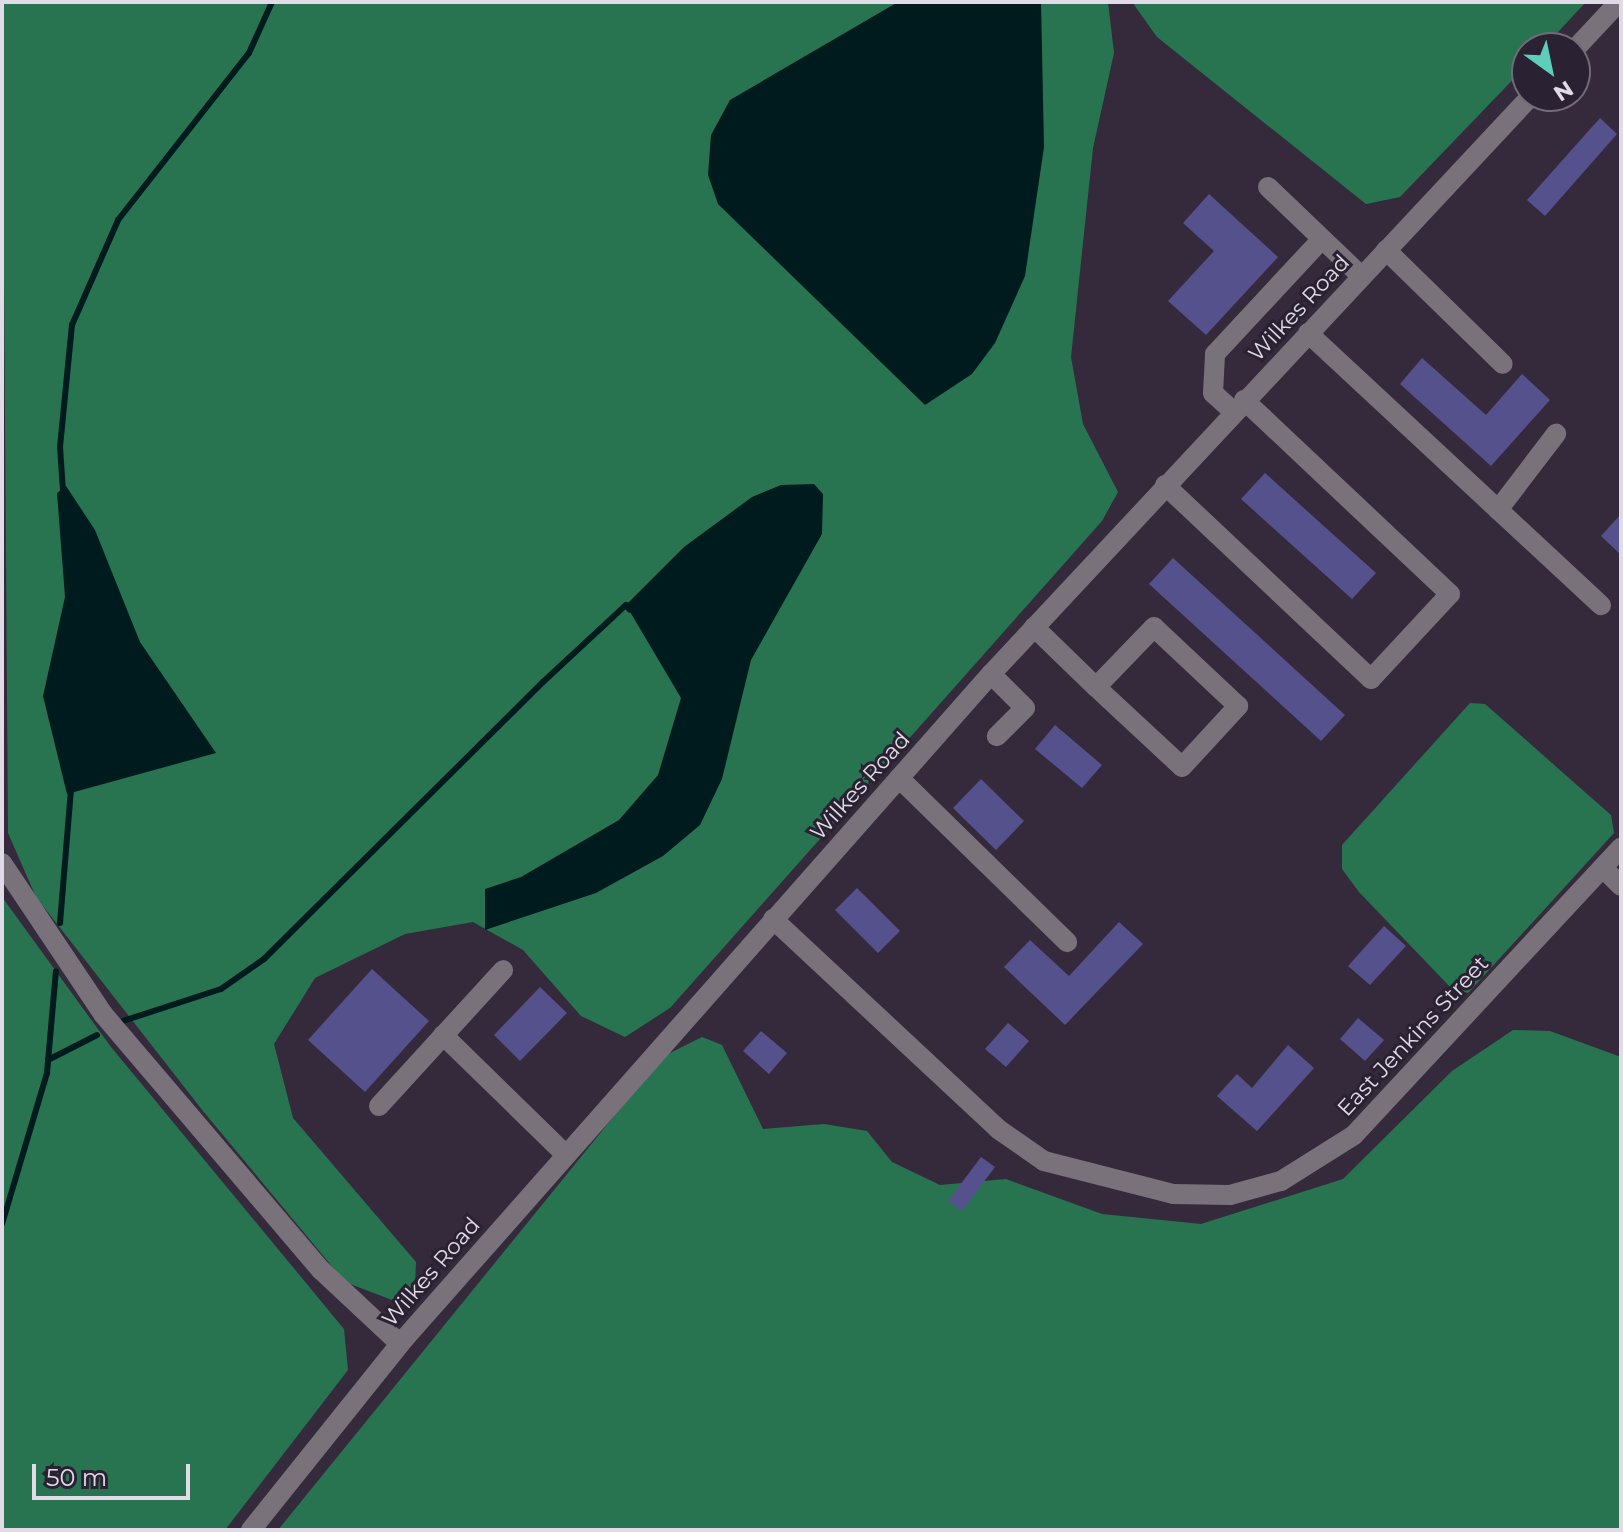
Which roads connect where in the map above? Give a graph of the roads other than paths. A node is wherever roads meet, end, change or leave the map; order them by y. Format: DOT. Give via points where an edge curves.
graph roads {
  1 [pos="1619,2"];
  2 [pos="1591,32"];
  3 [pos="1516,112"];
  4 [pos="1268,187"];
  5 [pos="1322,239"];
  6 [pos="1386,250"];
  7 [pos="1361,276"];
  8 [pos="1308,333"];
  9 [pos="1503,364"];
  10 [pos="1239,406"];
  11 [pos="1556,434"];
  12 [pos="1165,485"];
  13 [pos="1498,510"];
  14 [pos="1601,605"];
  15 [pos="1034,627"];
  16 [pos="991,674"];
  17 [pos="1096,687"];
  18 [pos="997,736"];
  19 [pos="899,778"];
  20 [pos="1621,848"];
  21 [pos="2,863"];
  22 [pos="1603,868"];
  23 [pos="1621,886"];
  24 [pos="773,919"];
  25 [pos="1067,942"];
  26 [pos="503,970"];
  27 [pos="443,1035"];
  28 [pos="379,1106"];
  29 [pos="566,1155"];
  30 [pos="400,1344"];
  31 [pos="251,1530"];
  1 -- 2 [label="street"];
  3 -- 6 [label="street, Wilkes Road"];
  4 -- 5 [label="street"];
  5 -- 7 [label="street"];
  5 -- 10 [label="street" via="1215,354 1213,393"];
  6 -- 7 [label="street, Wilkes Road"];
  6 -- 9 [label="street"];
  7 -- 8 [label="street, Wilkes Road"];
  8 -- 10 [label="street, Wilkes Road"];
  8 -- 13 [label="street"];
  10 -- 12 [label="street, Wilkes Road"];
  10 -- 12 [label="street" via="1450,594 1441,605 1371,679"];
  11 -- 13 [label="street"];
  12 -- 15 [label="street, Wilkes Road"];
  13 -- 14 [label="street"];
  15 -- 16 [label="street, Wilkes Road"];
  15 -- 17 [label="street"];
  16 -- 18 [label="street" via="1025,708"];
  16 -- 19 [label="street, Wilkes Road"];
  17 -- 17 [label="street" via="1182,767 1238,706 1154,627"];
  19 -- 24 [label="street, Wilkes Road"];
  19 -- 25 [label="street"];
  20 -- 22 [label="street, East Jenkins Street"];
  21 -- 30 [label="street" via="103,1014 321,1270"];
  22 -- 23 [label="street"];
  22 -- 24 [label="street, East Jenkins Street" via="1354,1135 1281,1181 1230,1195 1173,1194 1044,1161 998,1129"];
  24 -- 29 [label="street, Wilkes Road"];
  26 -- 27 [label="street"];
  27 -- 28 [label="street"];
  27 -- 29 [label="street"];
  29 -- 30 [label="street, Wilkes Road"];
  30 -- 31 [label="street, Wilkes Road"];
}
